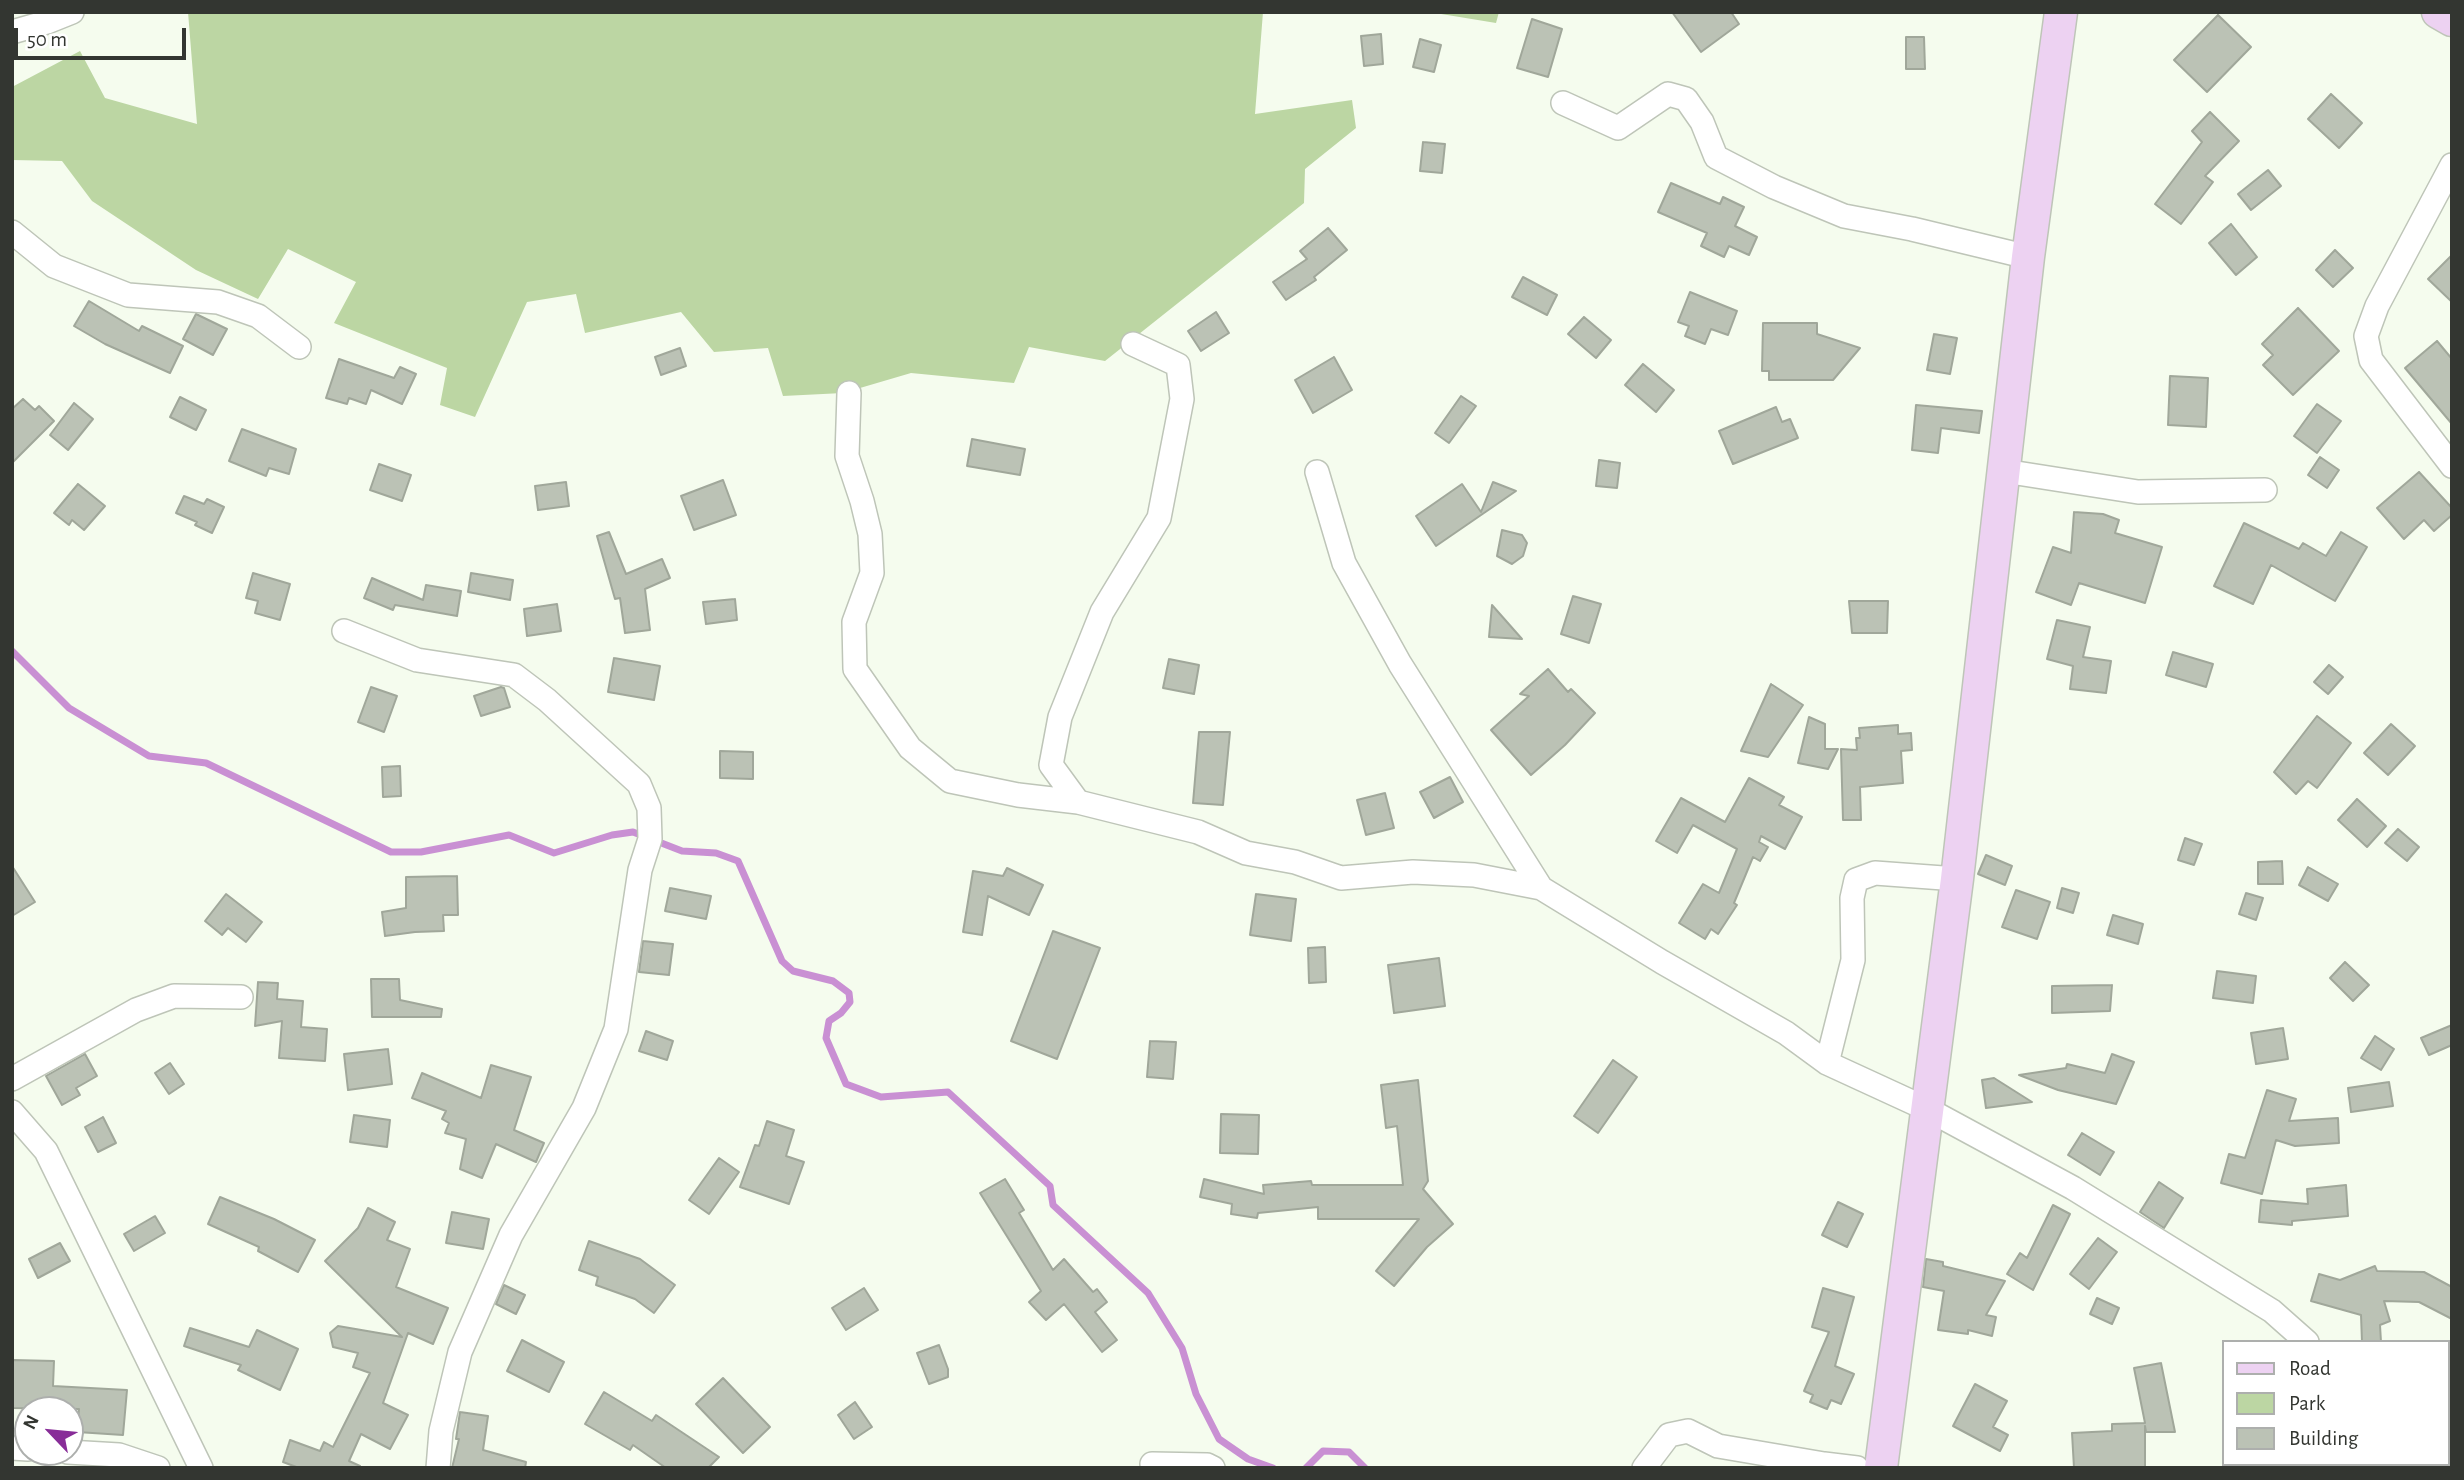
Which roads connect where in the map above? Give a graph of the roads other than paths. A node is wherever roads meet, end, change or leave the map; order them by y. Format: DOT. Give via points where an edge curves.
graph roads {
  1 [pos="72,12"];
  2 [pos="2060,12"];
  3 [pos="2438,12"];
  4 [pos="2452,20"];
  5 [pos="12,32"];
  6 [pos="1563,103"];
  7 [pos="2452,164"];
  8 [pos="12,232"];
  9 [pos="2028,257"];
  10 [pos="1133,344"];
  11 [pos="299,347"];
  12 [pos="849,393"];
  13 [pos="2452,466"];
  14 [pos="2004,471"];
  15 [pos="1317,472"];
  16 [pos="2265,490"];
  17 [pos="344,631"];
  18 [pos="1077,802"];
  19 [pos="1957,879"];
  20 [pos="1541,888"];
  21 [pos="241,997"];
  22 [pos="1827,1063"];
  23 [pos="12,1079"];
  24 [pos="1927,1109"];
  25 [pos="12,1112"];
  26 [pos="2305,1340"];
  27 [pos="84,1453"];
  28 [pos="1152,1464"];
  29 [pos="159,1468"];
  30 [pos="201,1468"];
  31 [pos="438,1468"];
  32 [pos="1213,1468"];
  33 [pos="1644,1468"];
  34 [pos="1857,1468"];
  35 [pos="1881,1468"];
  1 -- 5 [label="street"];
  2 -- 9 [label="street"];
  3 -- 4 [label="street"];
  6 -- 9 [label="street" via="1618,128 1668,94 1686,99 1702,122 1716,157 1774,187 1844,216"];
  7 -- 13 [label="street" via="2377,306 2366,336 2371,360"];
  8 -- 11 [label="street" via="54,266 128,295 218,302 258,316"];
  9 -- 14 [label="street"];
  10 -- 18 [label="street" via="1178,365 1182,399 1159,518 1102,612 1060,717 1051,765"];
  12 -- 18 [label="street" via="847,456 870,534 872,573 854,622 855,669 909,748 950,781"];
  14 -- 16 [label="street" via="2138,492"];
  14 -- 19 [label="street"];
  15 -- 20 [label="street" via="1345,563 1400,664"];
  17 -- 31 [label="street" via="417,660 513,675 639,784 649,808 650,839 640,870 616,1029 584,1108 511,1235 460,1352 441,1431"];
  18 -- 20 [label="street" via="1198,832 1246,853 1295,862 1342,878 1413,872 1474,875"];
  19 -- 22 [label="street" via="1875,873 1856,880 1853,960"];
  19 -- 24 [label="street"];
  20 -- 22 [label="street" via="1786,1033"];
  21 -- 23 [label="street" via="174,996 136,1010"];
  22 -- 24 [label="street"];
  24 -- 26 [label="street" via="2073,1188 2272,1311"];
  24 -- 35 [label="street"];
  25 -- 30 [label="street" via="46,1152"];
  27 -- 29 [label="street" via="119,1455"];
  28 -- 32 [label="street"];
  33 -- 34 [label="street" via="1669,1435 1688,1431 1718,1446"];
}
